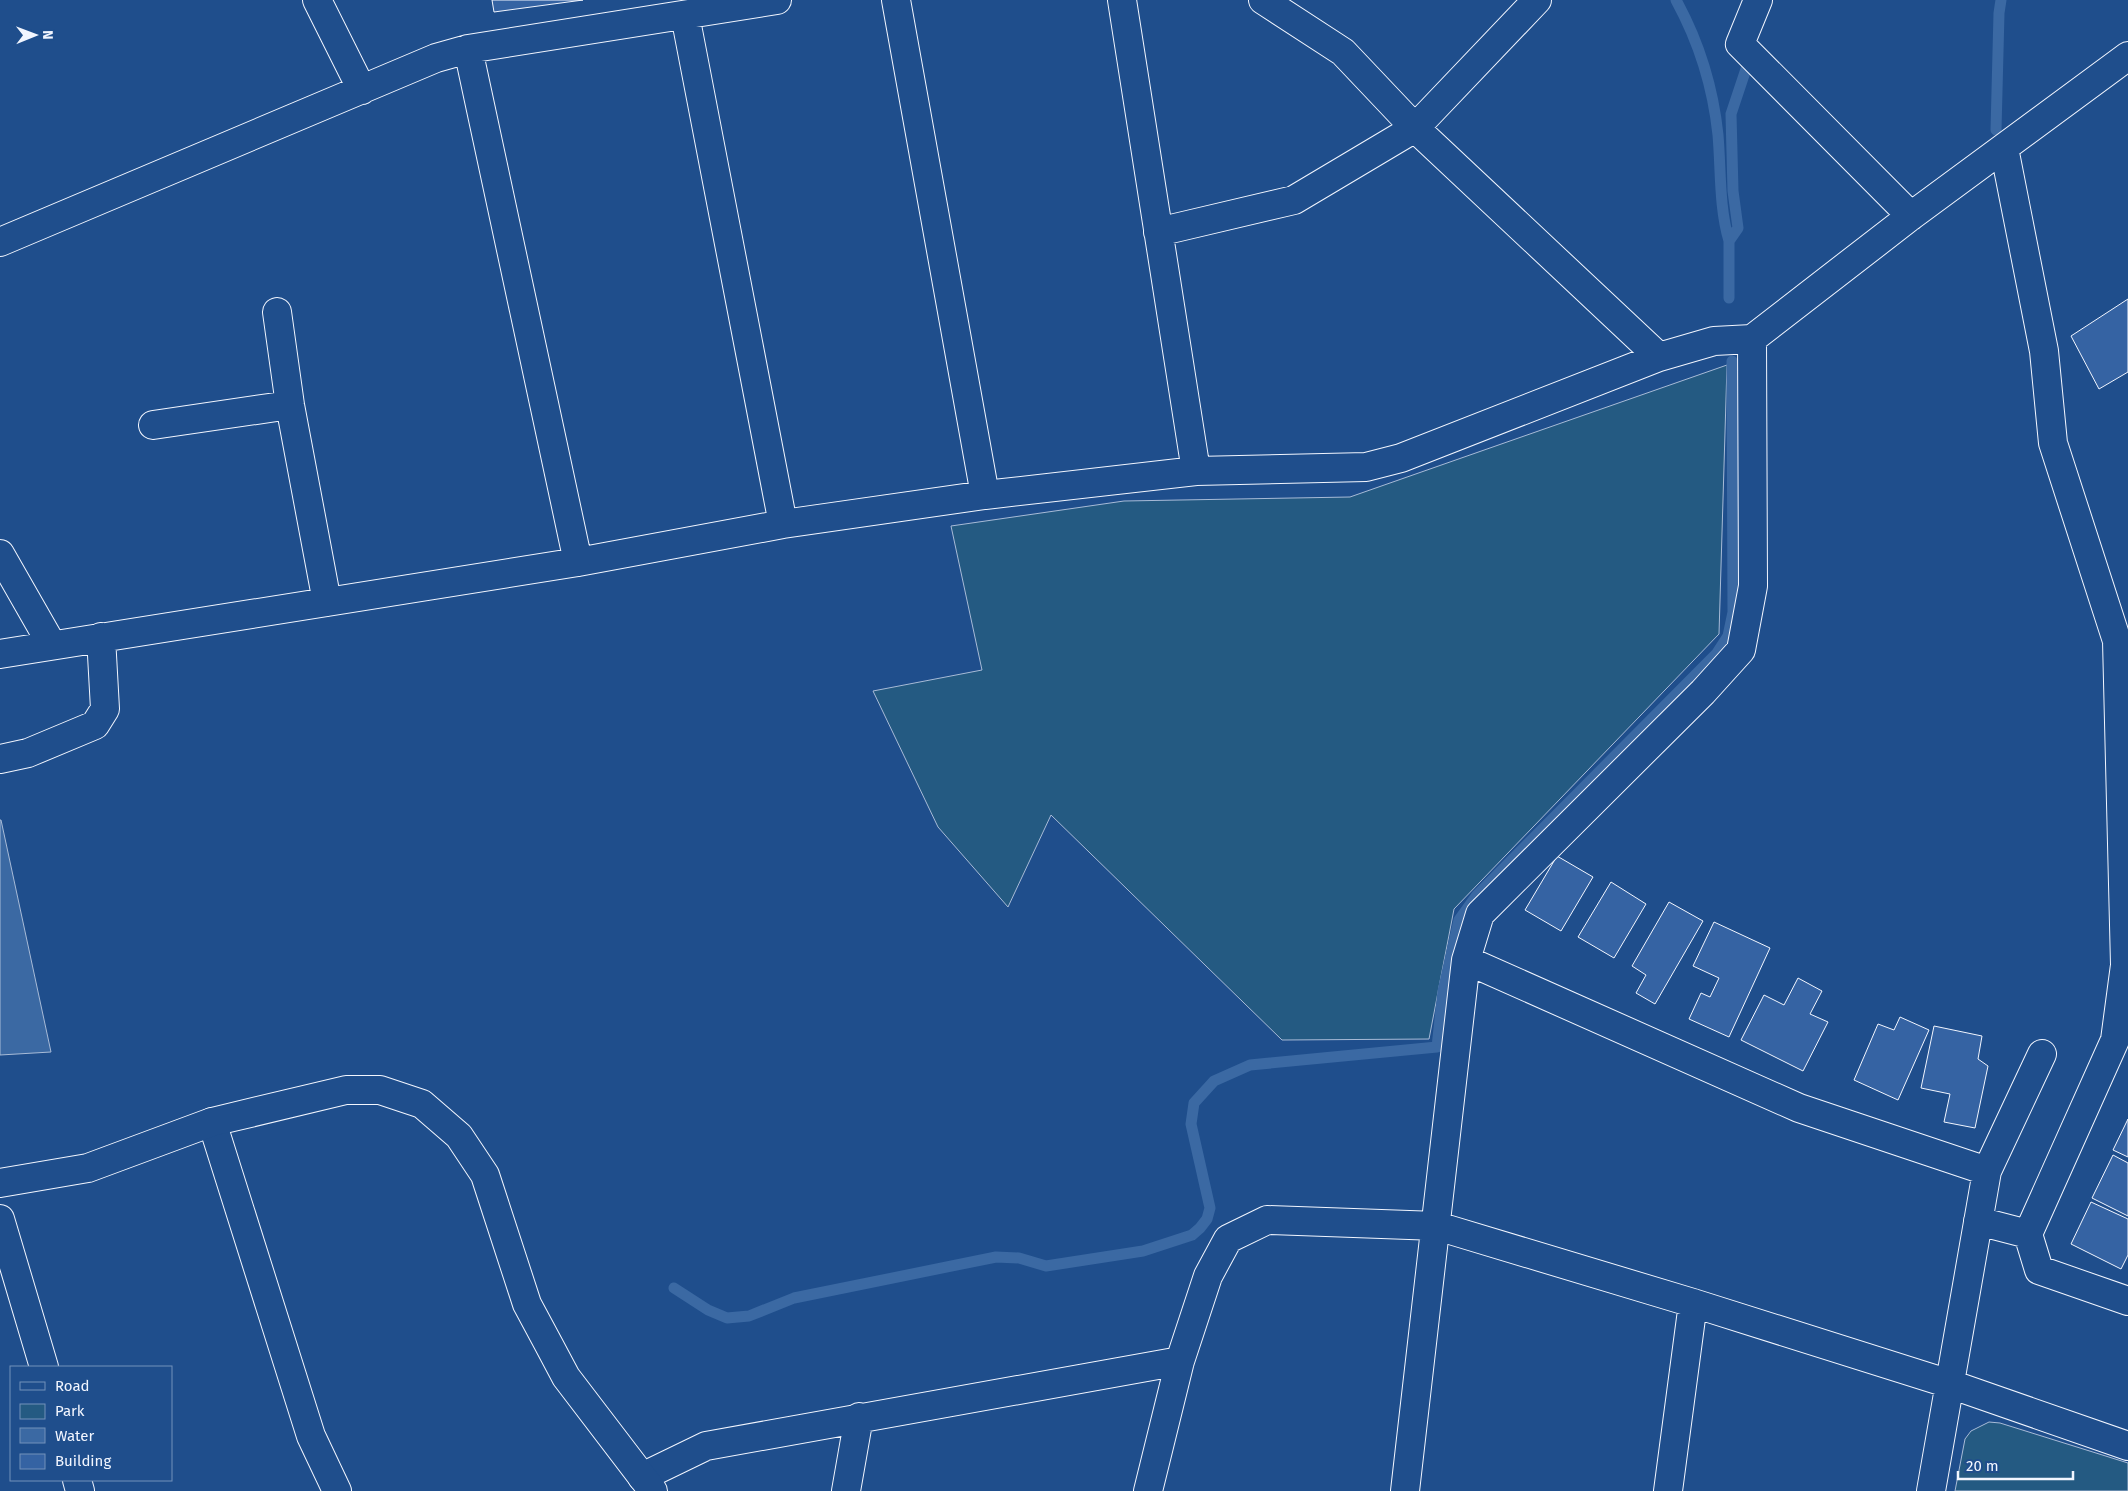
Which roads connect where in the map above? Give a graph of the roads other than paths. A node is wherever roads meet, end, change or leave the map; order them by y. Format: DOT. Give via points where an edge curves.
graph roads {
  1 [pos="317,0"];
  2 [pos="777,0"];
  3 [pos="896,0"];
  4 [pos="1122,0"];
  5 [pos="1263,0"];
  6 [pos="1536,0"];
  7 [pos="1758,0"];
  8 [pos="685,15"];
  9 [pos="468,49"];
  10 [pos="2128,56"];
  11 [pos="362,90"];
  12 [pos="1415,128"];
  13 [pos="2004,148"];
  14 [pos="1911,216"];
  15 [pos="1158,232"];
  16 [pos="0,242"];
  17 [pos="277,312"];
  18 [pos="1752,339"];
  19 [pos="1659,357"];
  20 [pos="290,405"];
  21 [pos="153,425"];
  22 [pos="1196,472"];
  23 [pos="985,495"];
  24 [pos="783,524"];
  25 [pos="0,554"];
  26 [pos="578,562"];
  27 [pos="327,602"];
  28 [pos="101,637"];
  29 [pos="52,645"];
  30 [pos="0,654"];
  31 [pos="0,760"];
  32 [pos="1466,960"];
  33 [pos="2042,1054"];
  34 [pos="212,1122"];
  35 [pos="1987,1171"];
  36 [pos="0,1183"];
  37 [pos="0,1219"];
  38 [pos="1978,1222"];
  39 [pos="1437,1226"];
  40 [pos="2028,1234"];
  41 [pos="2128,1301"];
  42 [pos="1693,1303"];
  43 [pos="1180,1361"];
  44 [pos="44,1366"];
  45 [pos="1950,1384"];
  46 [pos="859,1417"];
  47 [pos="2128,1446"];
  48 [pos="647,1484"];
  49 [pos="337,1491"];
  50 [pos="846,1491"];
  51 [pos="1148,1491"];
  52 [pos="1405,1491"];
  53 [pos="1668,1491"];
  54 [pos="1931,1491"];
  1 -- 11 [label="street"];
  2 -- 8 [label="street"];
  3 -- 23 [label="street"];
  4 -- 15 [label="street"];
  5 -- 12 [label="street" via="1343,52"];
  6 -- 12 [label="street"];
  7 -- 14 [label="street" via="1740,44"];
  8 -- 9 [label="street"];
  8 -- 24 [label="street"];
  9 -- 11 [label="street" via="436,58"];
  9 -- 26 [label="street"];
  10 -- 13 [label="street"];
  11 -- 16 [label="street"];
  12 -- 15 [label="street" via="1294,200"];
  12 -- 19 [label="street"];
  13 -- 14 [label="street"];
  13 -- 40 [label="street" via="2044,351 2053,443 2116,641 2125,965 2115,1040"];
  14 -- 18 [label="street"];
  15 -- 22 [label="street"];
  17 -- 20 [label="street"];
  18 -- 19 [label="street" via="1714,341"];
  18 -- 32 [label="street" via="1754,586 1741,650 1703,692 1480,914"];
  19 -- 22 [label="street" via="1400,458 1366,467"];
  20 -- 21 [label="street"];
  20 -- 27 [label="street"];
  22 -- 23 [label="street"];
  23 -- 24 [label="street"];
  24 -- 26 [label="street"];
  25 -- 29 [label="street"];
  26 -- 27 [label="street"];
  27 -- 28 [label="street"];
  28 -- 29 [label="street"];
  28 -- 31 [label="street" via="105,710 95,725 28,753"];
  29 -- 30 [label="street"];
  32 -- 35 [label="street" via="1799,1108"];
  32 -- 39 [label="street"];
  33 -- 35 [label="street"];
  34 -- 36 [label="street" via="88,1168"];
  34 -- 48 [label="street" via="346,1090 380,1090 422,1104 459,1136 485,1175 531,1312 566,1377"];
  34 -- 49 [label="street" via="311,1436"];
  35 -- 38 [label="street"];
  37 -- 44 [label="street"];
  38 -- 40 [label="street"];
  38 -- 45 [label="street"];
  39 -- 42 [label="street"];
  39 -- 43 [label="street" via="1267,1220 1228,1239 1208,1276"];
  39 -- 52 [label="street"];
  40 -- 41 [label="street" via="2039,1270"];
  42 -- 45 [label="street"];
  42 -- 53 [label="street"];
  43 -- 46 [label="street"];
  43 -- 51 [label="street"];
  45 -- 47 [label="street"];
  45 -- 54 [label="street"];
  46 -- 48 [label="street" via="706,1446"];
  46 -- 50 [label="street"];
}
